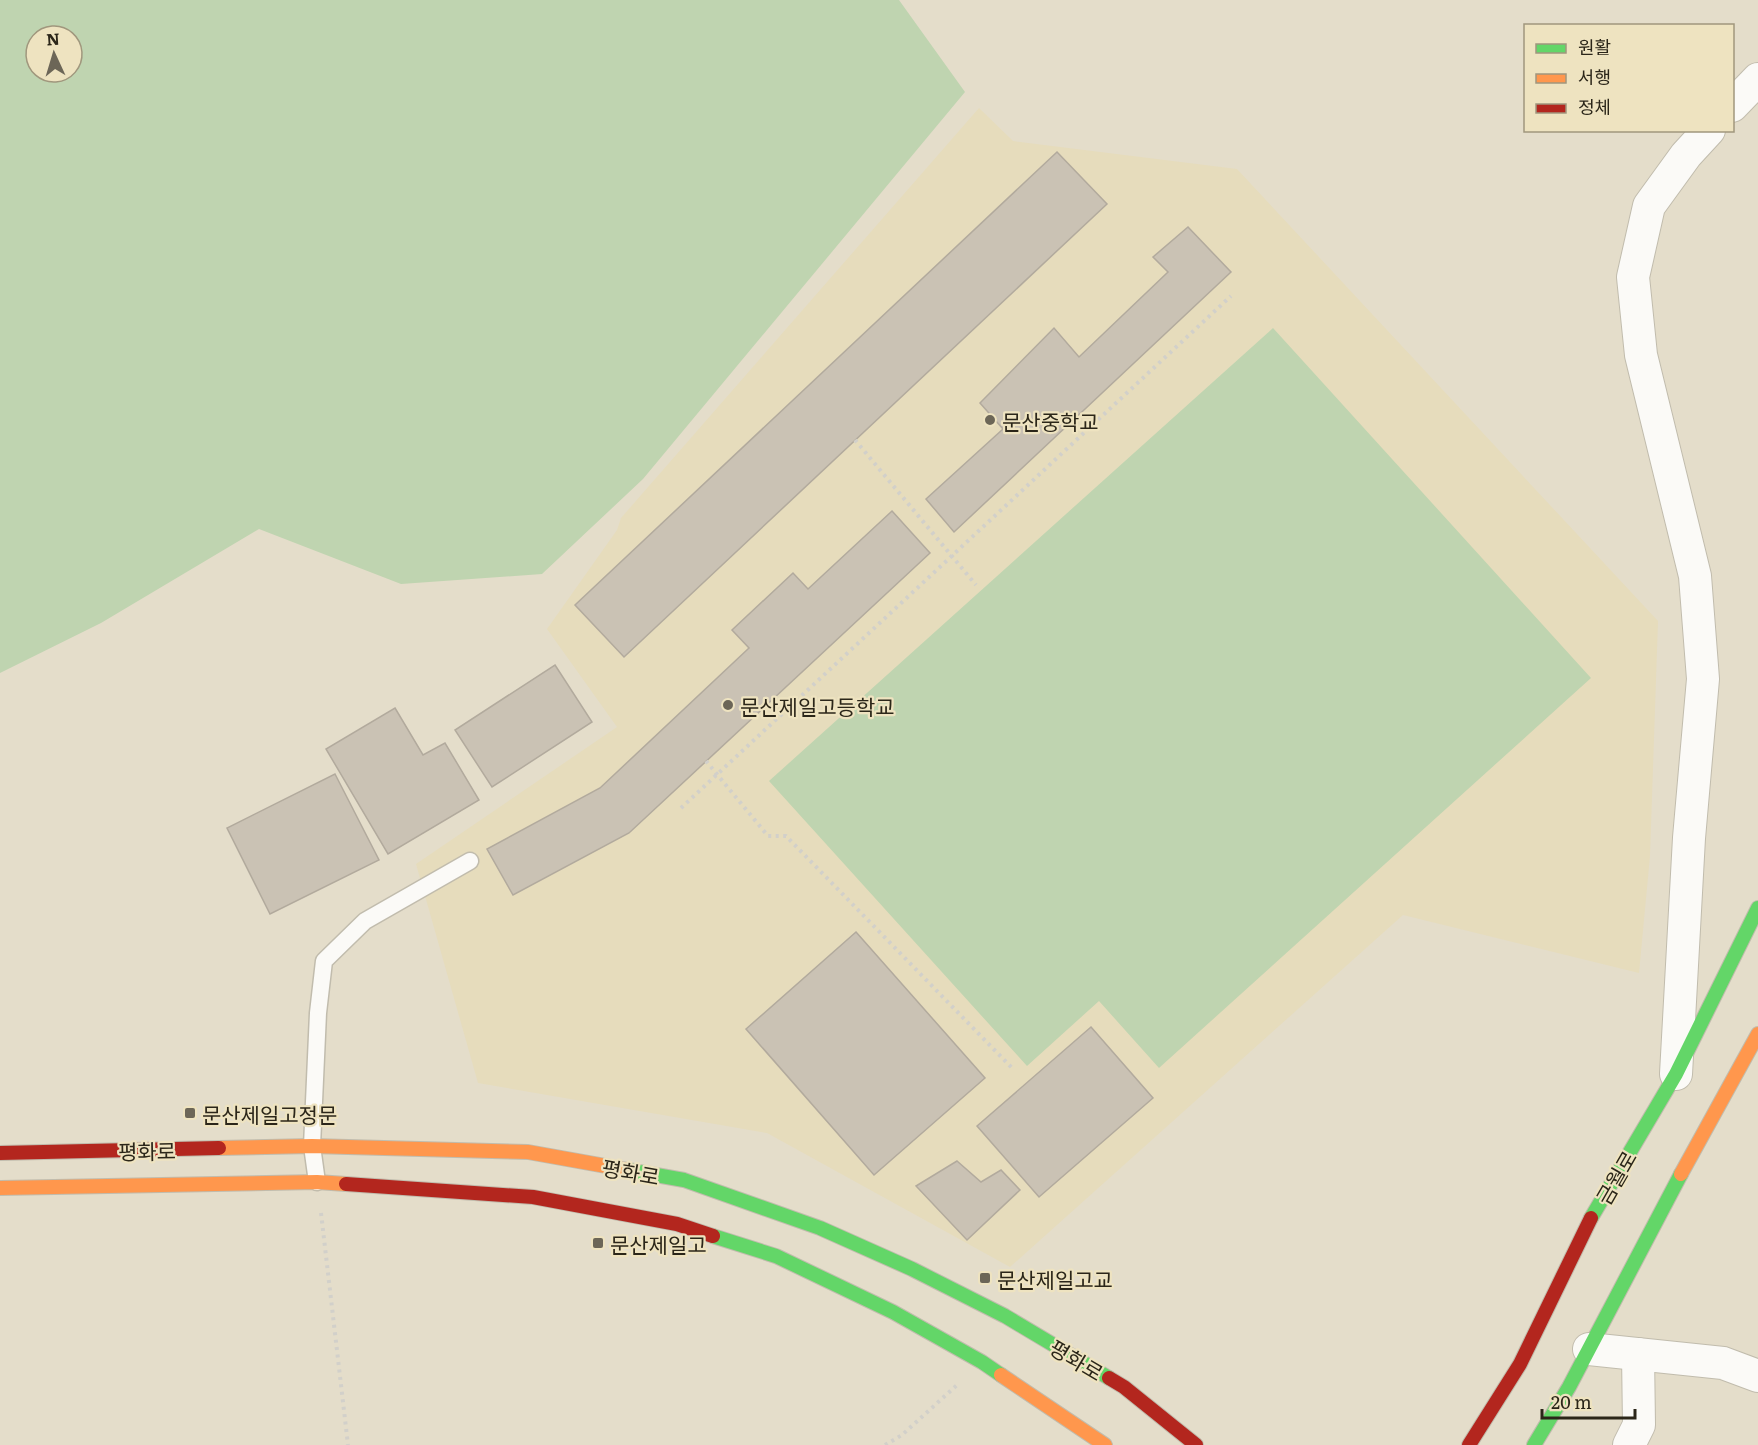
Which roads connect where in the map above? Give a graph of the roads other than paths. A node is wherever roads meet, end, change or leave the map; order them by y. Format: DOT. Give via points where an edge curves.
graph roads {
  1 [pos="1758,79"];
  2 [pos="1734,104"];
  3 [pos="1707,132"];
  4 [pos="470,861"];
  5 [pos="1758,908"];
  6 [pos="1758,1034"];
  7 [pos="1676,1074"];
  8 [pos="312,1146"];
  9 [pos="0,1153"];
  10 [pos="317,1182"];
  11 [pos="0,1188"];
  12 [pos="1589,1349"];
  13 [pos="1638,1354"];
  14 [pos="1758,1376"];
  15 [pos="1478,1428"];
  16 [pos="1105,1445"];
  17 [pos="1196,1445"];
  18 [pos="1459,1445"];
  19 [pos="1469,1445"];
  20 [pos="1534,1445"];
  21 [pos="1629,1445"];
  1 -- 2 [label="street"];
  3 -- 7 [label="street" via="1649,206 1634,277 1641,355 1695,576 1703,679 1689,838"];
  4 -- 8 [label="lane" via="365,921 324,961"];
  5 -- 7 [label="main road, 금월로"];
  6 -- 12 [label="main road"];
  7 -- 15 [label="main road, 금월로" via="1591,1218 1520,1364"];
  8 -- 9 [label="main road, 평화로"];
  8 -- 10 [label="lane"];
  8 -- 17 [label="main road, 평화로" via="528,1152 684,1180 820,1228 1005,1316 1124,1387"];
  10 -- 11 [label="main road, 평화로"];
  10 -- 16 [label="main road, 평화로" via="532,1197 677,1224 776,1256 893,1312 982,1362"];
  12 -- 13 [label="street"];
  12 -- 20 [label="main road"];
  13 -- 14 [label="street" via="1723,1363"];
  13 -- 21 [label="street" via="1639,1425"];
  15 -- 18 [label="main road"];
  15 -- 19 [label="main road, 금월로"];
}
